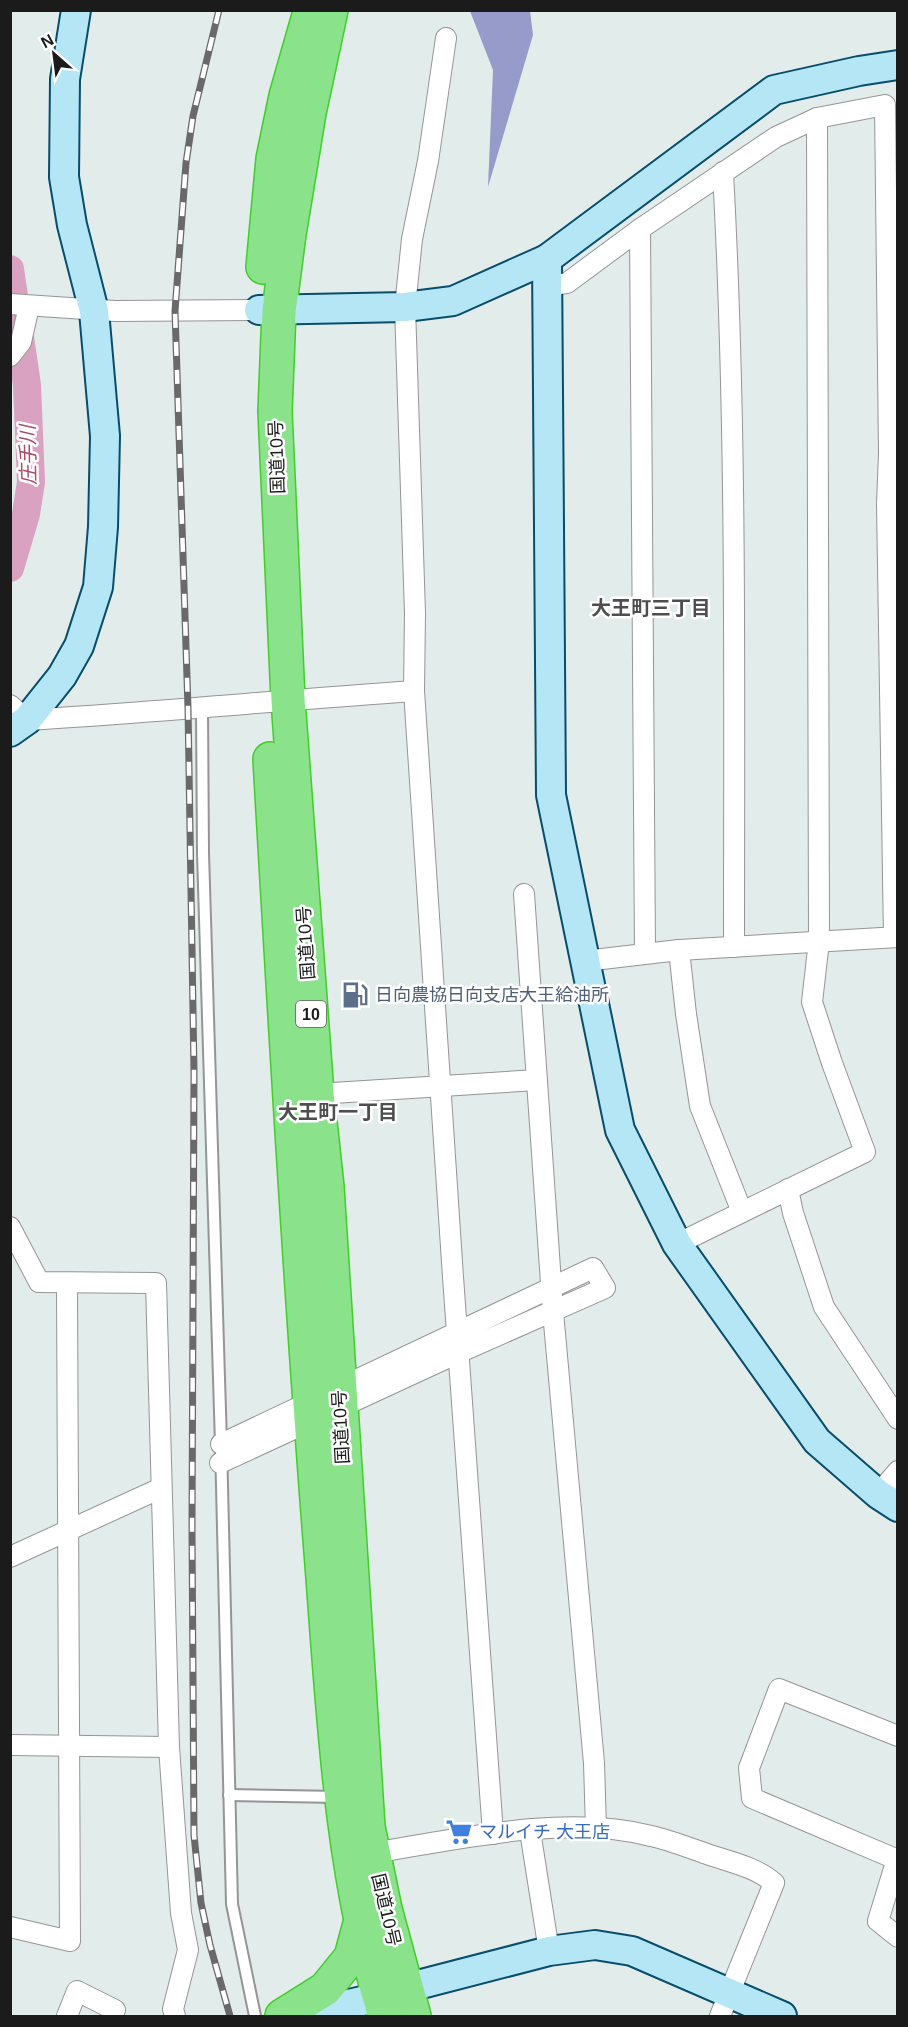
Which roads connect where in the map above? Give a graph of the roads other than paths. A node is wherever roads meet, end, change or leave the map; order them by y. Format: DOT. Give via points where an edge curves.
graph roads {
  1 [pos="76,10"];
  2 [pos="310,10"];
  3 [pos="331,10"];
  4 [pos="446,38"];
  5 [pos="897,66"];
  6 [pos="817,118"];
  7 [pos="723,172"];
  8 [pos="640,229"];
  9 [pos="547,271"];
  10 [pos="28,306"];
  11 [pos="405,307"];
  12 [pos="269,310"];
  13 [pos="94,311"];
  14 [pos="14,345"];
  15 [pos="893,447"];
  16 [pos="893,469"];
  17 [pos="414,691"];
  18 [pos="277,701"];
  19 [pos="202,708"];
  20 [pos="16,719"];
  21 [pos="524,894"];
  22 [pos="896,928"];
  23 [pos="819,941"];
  24 [pos="734,946"];
  25 [pos="679,950"];
  26 [pos="645,953"];
  27 [pos="585,961"];
  28 [pos="537,1080"];
  29 [pos="440,1087"];
  30 [pos="317,1094"];
  31 [pos="788,1189"];
  32 [pos="742,1212"];
  33 [pos="10,1227"];
  34 [pos="677,1245"];
  35 [pos="67,1284"];
  36 [pos="551,1289"];
  37 [pos="553,1312"];
  38 [pos="457,1333"];
  39 [pos="458,1353"];
  40 [pos="325,1405"];
  41 [pos="897,1419"];
  42 [pos="221,1453"];
  43 [pos="897,1471"];
  44 [pos="161,1488"];
  45 [pos="888,1500"];
  46 [pos="68,1530"];
  47 [pos="10,1557"];
  48 [pos="897,1736"];
  49 [pos="10,1745"];
  50 [pos="70,1746"];
  51 [pos="169,1747"];
  52 [pos="229,1795"];
  53 [pos="343,1797"];
  54 [pos="596,1828"];
  55 [pos="530,1831"];
  56 [pos="493,1834"];
  57 [pos="373,1854"];
  58 [pos="897,1860"];
  59 [pos="361,1920"];
  60 [pos="10,1927"];
  61 [pos="897,1937"];
  62 [pos="549,1951"];
  63 [pos="396,2004"];
  64 [pos="725,2005"];
  65 [pos="116,2010"];
  66 [pos="67,2016"];
  67 [pos="175,2016"];
  68 [pos="255,2016"];
  69 [pos="282,2016"];
  70 [pos="298,2016"];
  71 [pos="782,2016"];
  1 -- 13 [label="street" via="64,79 64,177"];
  2 -- 12 [label="highway, 国道10号 / 10" via="273,159"];
  3 -- 12 [label="highway, 国道10号 / 10" via="289,234"];
  4 -- 11 [label="street" via="412,239"];
  5 -- 9 [label="street" via="774,90"];
  6 -- 7 [label="street" via="776,137"];
  6 -- 15 [label="street" via="885,105"];
  6 -- 23 [label="street"];
  7 -- 8 [label="street"];
  7 -- 24 [label="street" via="730,286"];
  8 -- 9 [label="street" via="567,283 555,285"];
  8 -- 26 [label="street"];
  9 -- 11 [label="street" via="453,301"];
  9 -- 27 [label="street" via="550,795"];
  10 -- 13 [label="street"];
  10 -- 14 [label="street"];
  11 -- 12 [label="street"];
  11 -- 17 [label="street"];
  12 -- 13 [label="street"];
  12 -- 18 [label="highway, 国道10号 / 10"];
  13 -- 20 [label="street" via="105,436 98,587 79,646 62,676"];
  15 -- 16 [label="street"];
  16 -- 22 [label="street" via="887,504"];
  17 -- 18 [label="street"];
  17 -- 29 [label="street"];
  18 -- 19 [label="street"];
  18 -- 30 [label="highway, 国道10号 / 10"];
  18 -- 40 [label="highway, 国道10号 / 10"];
  19 -- 20 [label="street"];
  19 -- 42 [label="lane" via="202,853"];
  21 -- 28 [label="street"];
  22 -- 23 [label="street"];
  23 -- 24 [label="street"];
  23 -- 31 [label="street" via="812,1002 865,1152"];
  24 -- 25 [label="street"];
  25 -- 26 [label="street"];
  25 -- 32 [label="street" via="700,1106"];
  26 -- 27 [label="street"];
  27 -- 34 [label="street" via="620,1130"];
  28 -- 29 [label="street"];
  28 -- 36 [label="street"];
  29 -- 30 [label="street"];
  29 -- 38 [label="street"];
  30 -- 40 [label="highway, 国道10号 / 10" via="327,1186"];
  31 -- 32 [label="street"];
  31 -- 41 [label="street" via="824,1307"];
  32 -- 34 [label="street"];
  33 -- 35 [label="street" via="39,1282"];
  34 -- 45 [label="street" via="817,1441"];
  35 -- 44 [label="street" via="156,1282"];
  35 -- 46 [label="street"];
  36 -- 37 [label="street"];
  36 -- 37 [label="street" via="593,1268 605,1288"];
  36 -- 38 [label="street"];
  37 -- 39 [label="street"];
  37 -- 54 [label="street" via="594,1763"];
  38 -- 39 [label="street"];
  38 -- 40 [label="street"];
  39 -- 40 [label="street"];
  39 -- 56 [label="street"];
  40 -- 42 [label="street"];
  40 -- 53 [label="highway, 国道10号 / 10" via="335,1726"];
  40 -- 57 [label="highway, 国道10号 / 10"];
  42 -- 52 [label="lane"];
  43 -- 45 [label="street"];
  44 -- 46 [label="street"];
  44 -- 51 [label="street"];
  46 -- 47 [label="street"];
  46 -- 50 [label="street"];
  48 -- 58 [label="street" via="779,1689 749,1768 753,1798"];
  49 -- 50 [label="street"];
  50 -- 51 [label="street"];
  50 -- 60 [label="street" via="70,1941"];
  51 -- 67 [label="street" via="181,1913 188,1950 173,2009"];
  52 -- 53 [label="lane"];
  52 -- 68 [label="lane" via="232,1904"];
  53 -- 59 [label="highway, 国道10号 / 10"];
  54 -- 55 [label="street"];
  54 -- 64 [label="street" via="650,1835 743,1866 774,1883"];
  55 -- 56 [label="street"];
  55 -- 62 [label="street"];
  56 -- 57 [label="street"];
  57 -- 63 [label="highway, 国道10号 / 10" via="385,1910"];
  58 -- 61 [label="street" via="878,1920"];
  59 -- 63 [label="highway, 国道10号 / 10"];
  59 -- 69 [label="highway" via="351,1957 325,1989"];
  62 -- 63 [label="street"];
  62 -- 64 [label="street" via="595,1945 632,1951"];
  63 -- 70 [label="street"];
  64 -- 71 [label="street"];
  65 -- 66 [label="street" via="77,1990"];
}
